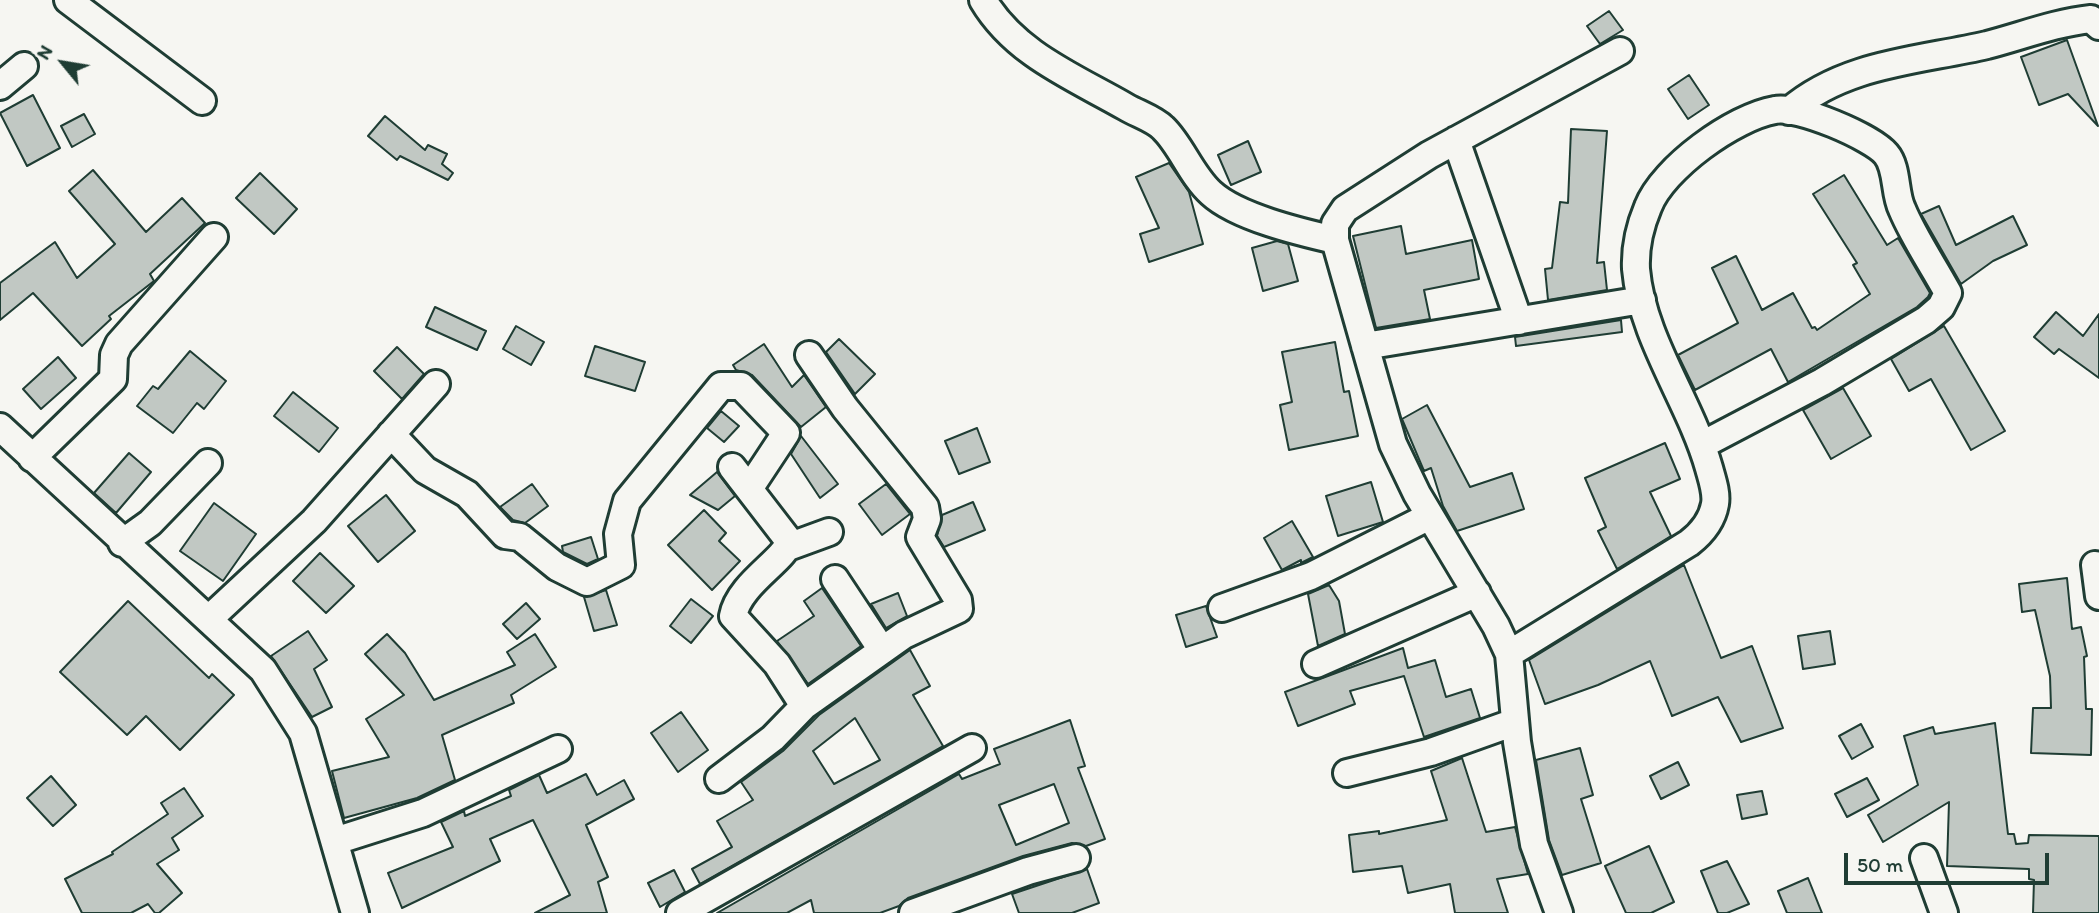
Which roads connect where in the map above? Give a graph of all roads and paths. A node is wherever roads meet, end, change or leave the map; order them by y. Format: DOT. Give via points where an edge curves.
graph roads {
  1 [pos="68,0"];
  2 [pos="983,0"];
  3 [pos="2099,26"];
  4 [pos="1620,51"];
  5 [pos="24,66"];
  6 [pos="0,86"];
  7 [pos="202,101"];
  8 [pos="1789,111"];
  9 [pos="1456,140"];
  10 [pos="214,237"];
  11 [pos="1335,240"];
  12 [pos="1642,300"];
  13 [pos="1519,321"];
  14 [pos="1365,346"];
  15 [pos="809,355"];
  16 [pos="436,384"];
  17 [pos="0,427"];
  18 [pos="391,434"];
  19 [pos="1702,445"];
  20 [pos="32,458"];
  21 [pos="208,463"];
  22 [pos="732,467"];
  23 [pos="749,489"];
  24 [pos="1430,516"];
  25 [pos="829,532"];
  26 [pos="122,543"];
  27 [pos="788,547"];
  28 [pos="2095,565"];
  29 [pos="835,579"];
  30 [pos="1477,593"];
  31 [pos="2099,596"];
  32 [pos="1222,608"];
  33 [pos="210,618"];
  34 [pos="882,650"];
  35 [pos="1509,654"];
  36 [pos="1316,664"];
  37 [pos="804,706"];
  38 [pos="1515,722"];
  39 [pos="972,748"];
  40 [pos="558,749"];
  41 [pos="1347,773"];
  42 [pos="719,779"];
  43 [pos="335,841"];
  44 [pos="1076,858"];
  45 [pos="1924,858"];
  46 [pos="355,913"];
  47 [pos="680,913"];
  48 [pos="913,913"];
  49 [pos="1559,913"];
  50 [pos="1944,913"];
  1 -- 7 [label="street"];
  2 -- 11 [label="street" via="1029,52 1164,128 1212,194 1288,228"];
  3 -- 8 [label="street" via="2091,19 2050,24 1984,46 1886,64 1828,85"];
  4 -- 9 [label="street"];
  5 -- 6 [label="street"];
  8 -- 12 [label="street" via="1777,109 1750,117 1711,140 1671,173 1648,204 1638,239 1636,269"];
  8 -- 19 [label="street" via="1845,130 1884,151 1891,160 1903,213 1948,293 1926,320"];
  9 -- 11 [label="street" via="1346,209 1335,224"];
  9 -- 13 [label="street"];
  10 -- 20 [label="street" via="119,344 113,379"];
  11 -- 14 [label="street"];
  12 -- 13 [label="street"];
  12 -- 19 [label="street"];
  13 -- 14 [label="street"];
  14 -- 24 [label="street" via="1393,444"];
  15 -- 34 [label="street" via="925,508 927,519 920,537 958,600 959,609 953,614 933,620"];
  16 -- 18 [label="street"];
  17 -- 20 [label="street"];
  18 -- 23 [label="street" via="425,470 467,494 505,535 520,537 557,567 587,582 621,565 618,534 627,501 721,386 741,386 786,433"];
  18 -- 33 [label="street" via="314,521"];
  19 -- 35 [label="street" via="1716,502 1711,520 1700,534"];
  20 -- 26 [label="street"];
  21 -- 26 [label="street" via="150,523"];
  22 -- 23 [label="street"];
  23 -- 27 [label="street" via="778,524"];
  24 -- 30 [label="street"];
  24 -- 32 [label="street" via="1311,576"];
  25 -- 27 [label="street"];
  26 -- 33 [label="street"];
  27 -- 37 [label="street" via="747,586 733,616 777,664"];
  28 -- 31 [label="street"];
  29 -- 34 [label="street"];
  30 -- 35 [label="street"];
  30 -- 36 [label="street"];
  33 -- 43 [label="street" via="263,670 303,733"];
  34 -- 37 [label="street"];
  35 -- 38 [label="street"];
  37 -- 42 [label="street"];
  38 -- 41 [label="street" via="1431,752"];
  38 -- 49 [label="street" via="1534,844"];
  39 -- 47 [label="street"];
  40 -- 43 [label="street" via="423,813"];
  43 -- 46 [label="street"];
  44 -- 48 [label="street"];
  45 -- 50 [label="street"];
}
